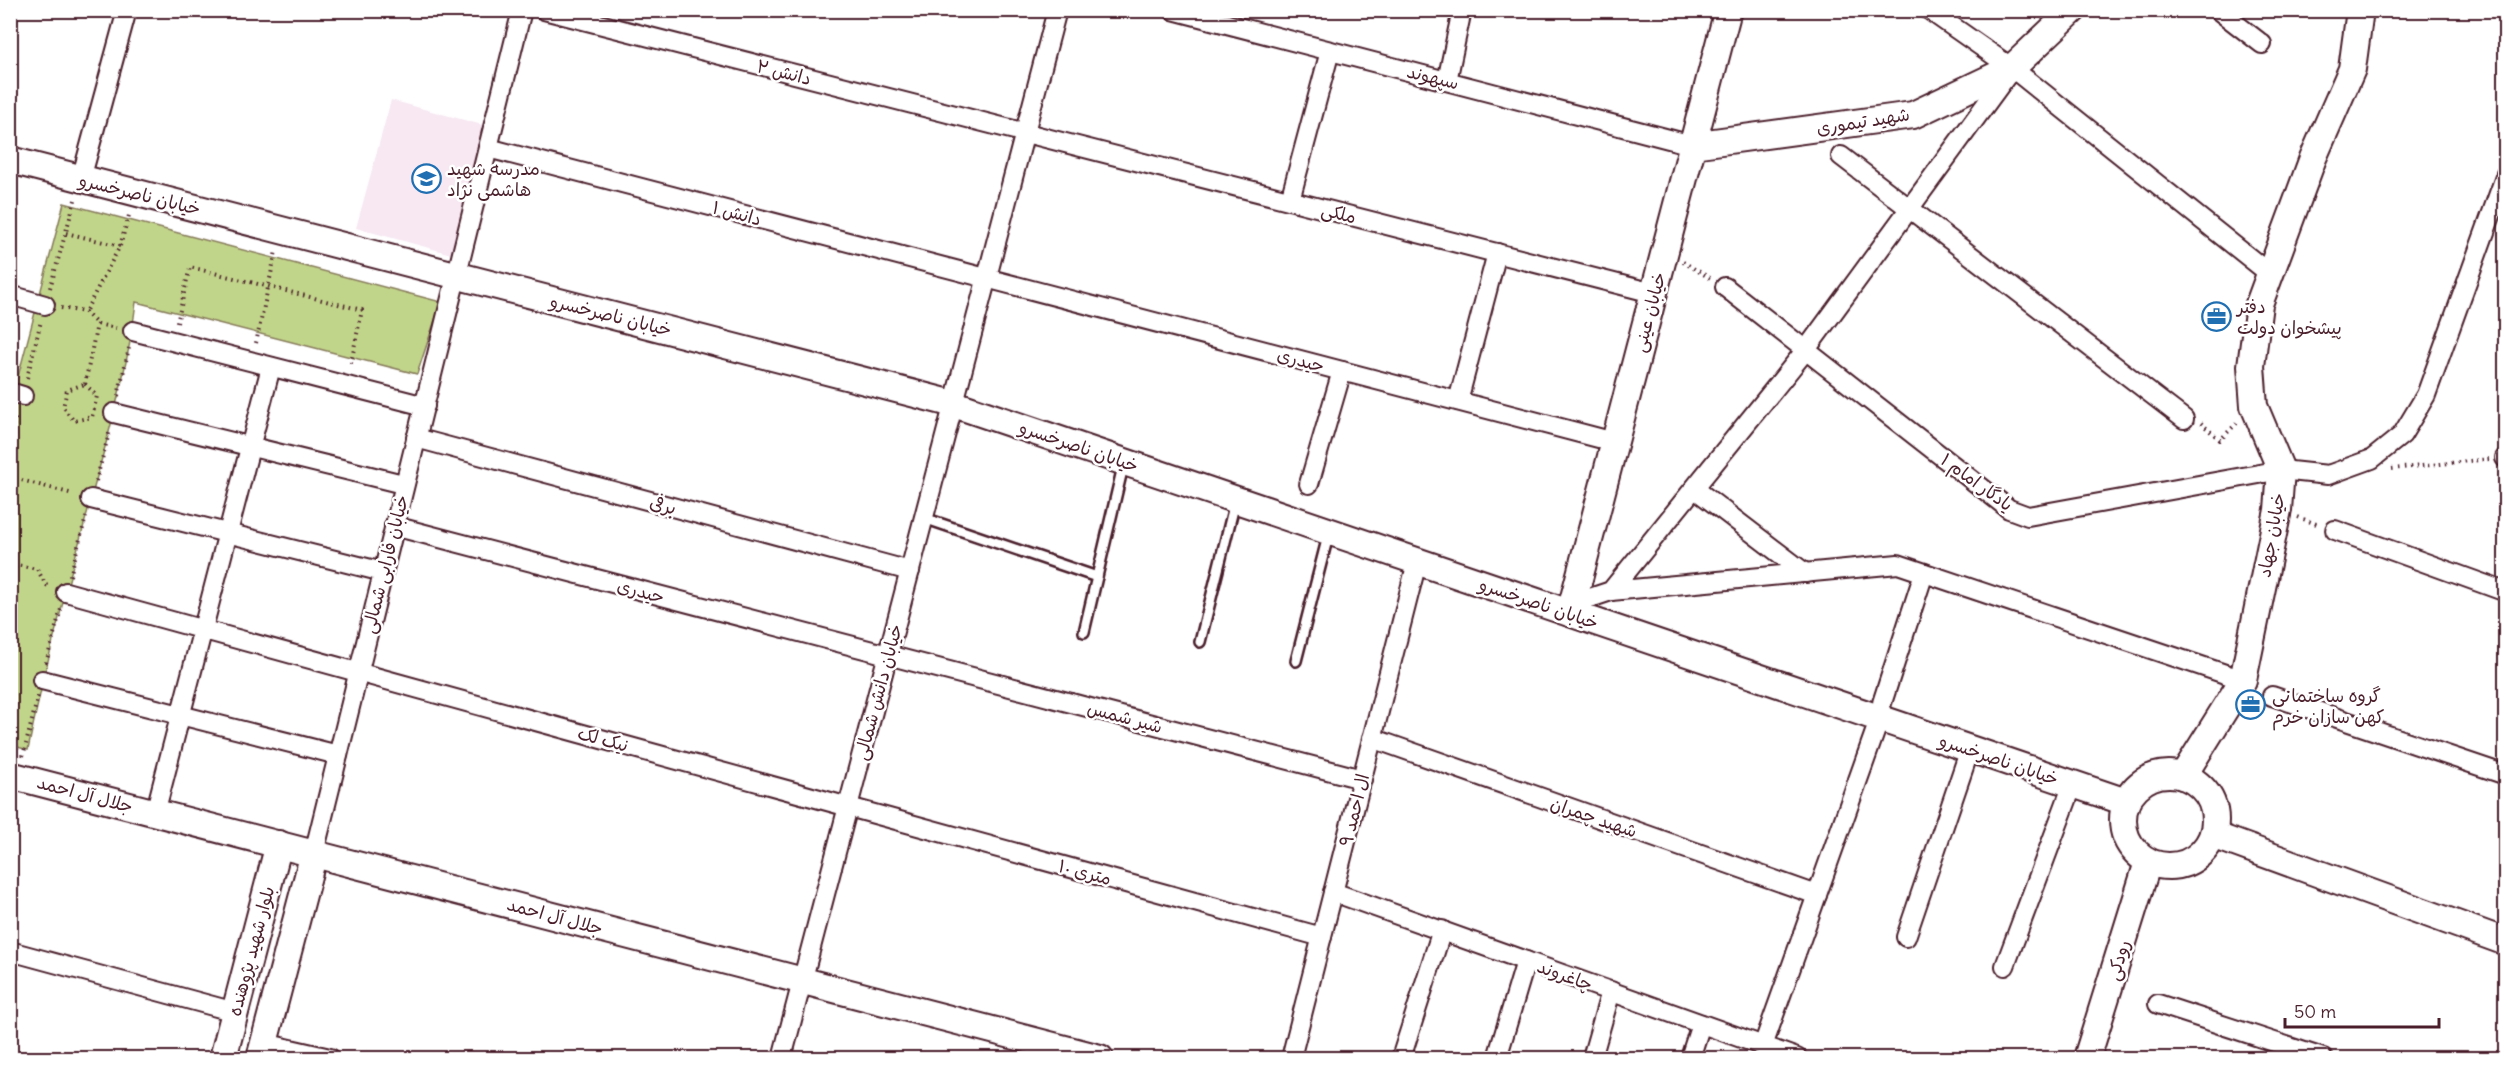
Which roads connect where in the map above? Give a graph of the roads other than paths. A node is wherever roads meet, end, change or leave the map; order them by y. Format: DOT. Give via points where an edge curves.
graph roads {
  1 [pos="127,10"];
  2 [pos="522,10"];
  3 [pos="544,10"];
  4 [pos="1057,10"];
  5 [pos="1173,10"];
  6 [pos="1462,10"];
  7 [pos="1728,10"];
  8 [pos="1929,10"];
  9 [pos="2073,10"];
  10 [pos="2218,10"];
  11 [pos="2360,10"];
  12 [pos="2262,44"];
  13 [pos="1330,51"];
  14 [pos="2012,68"];
  15 [pos="1448,81"];
  16 [pos="1025,133"];
  17 [pos="1692,145"];
  18 [pos="488,148"];
  19 [pos="1841,156"];
  20 [pos="10,160"];
  21 [pos="2505,174"];
  22 [pos="81,179"];
  23 [pos="1290,200"];
  24 [pos="1909,209"];
  25 [pos="1497,253"];
  26 [pos="456,275"];
  27 [pos="2271,275"];
  28 [pos="987,278"];
  29 [pos="1725,287"];
  30 [pos="1653,293"];
  31 [pos="10,295"];
  32 [pos="45,305"];
  33 [pos="133,331"];
  34 [pos="1805,351"];
  35 [pos="271,367"];
  36 [pos="1342,371"];
  37 [pos="1458,401"];
  38 [pos="954,404"];
  39 [pos="425,405"];
  40 [pos="114,413"];
  41 [pos="2184,419"];
  42 [pos="416,438"];
  43 [pos="1614,442"];
  44 [pos="251,445"];
  45 [pos="1124,461"];
  46 [pos="2281,470"];
  47 [pos="403,483"];
  48 [pos="1309,484"];
  49 [pos="1695,489"];
  50 [pos="91,499"];
  51 [pos="1236,499"];
  52 [pos="924,518"];
  53 [pos="394,526"];
  54 [pos="2335,530"];
  55 [pos="1329,531"];
  56 [pos="228,533"];
  57 [pos="1417,562"];
  58 [pos="910,571"];
  59 [pos="383,572"];
  60 [pos="1805,573"];
  61 [pos="1924,573"];
  62 [pos="1097,577"];
  63 [pos="1611,591"];
  64 [pos="66,592"];
  65 [pos="2505,592"];
  66 [pos="1571,609"];
  67 [pos="203,629"];
  68 [pos="1084,632"];
  69 [pos="1200,642"];
  70 [pos="888,656"];
  71 [pos="1296,661"];
  72 [pos="358,671"];
  73 [pos="42,680"];
  74 [pos="2243,680"];
  75 [pos="2272,696"];
  76 [pos="1881,711"];
  77 [pos="181,715"];
  78 [pos="1372,738"];
  79 [pos="1970,749"];
  80 [pos="338,754"];
  81 [pos="14,776"];
  82 [pos="2183,776"];
  83 [pos="2505,776"];
  84 [pos="1362,779"];
  85 [pos="2073,784"];
  86 [pos="2126,802"];
  87 [pos="848,806"];
  88 [pos="155,813"];
  89 [pos="2213,835"];
  90 [pos="279,844"];
  91 [pos="314,853"];
  92 [pos="2148,862"];
  93 [pos="1333,892"];
  94 [pos="1816,895"];
  95 [pos="1442,930"];
  96 [pos="1322,937"];
  97 [pos="1906,938"];
  98 [pos="2505,942"];
  99 [pos="10,951"];
  100 [pos="1526,961"];
  101 [pos="2005,966"];
  102 [pos="802,980"];
  103 [pos="1611,992"];
  104 [pos="2158,1004"];
  105 [pos="235,1012"];
  106 [pos="1701,1024"];
  107 [pos="1763,1046"];
  108 [pos="262,1051"];
  109 [pos="1790,1057"];
  110 [pos="223,1059"];
  111 [pos="330,1059"];
  112 [pos="782,1059"];
  113 [pos="1100,1059"];
  114 [pos="1291,1059"];
  115 [pos="1401,1059"];
  116 [pos="1497,1059"];
  117 [pos="1592,1059"];
  118 [pos="1690,1059"];
  119 [pos="2087,1059"];
  120 [pos="2323,1059"];
  1 -- 22 [label="street"];
  2 -- 18 [label="street, خیابان فارابی شمالی"];
  3 -- 16 [label="street, دانش ۲"];
  4 -- 16 [label="street, خیابان دانش شمالی"];
  5 -- 13 [label="street, سپهوند"];
  6 -- 15 [label="street"];
  7 -- 17 [label="street, خیابان عینی"];
  8 -- 14 [label="street"];
  9 -- 14 [label="street, شهید تیموری"];
  10 -- 12 [label="street"];
  11 -- 27 [label="street, خیابان جهاد" via="2352,69 2313,158"];
  13 -- 15 [label="street, سپهوند"];
  13 -- 23 [label="street"];
  14 -- 17 [label="street, شهید تیموری" via="1913,115"];
  14 -- 24 [label="street"];
  14 -- 27 [label="street"];
  15 -- 17 [label="street, سپهوند"];
  16 -- 23 [label="street, ملکی"];
  16 -- 28 [label="street, خیابان دانش شمالی"];
  17 -- 30 [label="street, خیابان عینی"];
  18 -- 26 [label="street, خیابان فارابی شمالی"];
  18 -- 28 [label="street, دانش ۱"];
  19 -- 24 [label="street"];
  20 -- 22 [label="street, خیابان ناصرخسرو"];
  21 -- 46 [label="street, یادگار امام ۱" via="2426,395 2402,435 2372,459 2328,475"];
  22 -- 26 [label="street, خیابان ناصرخسرو"];
  23 -- 25 [label="street, ملکی"];
  24 -- 34 [label="street"];
  24 -- 41 [label="street"];
  25 -- 30 [label="street, ملکی"];
  25 -- 37 [label="street"];
  26 -- 38 [label="street, خیابان ناصرخسرو"];
  26 -- 39 [label="street, خیابان فارابی شمالی"];
  27 -- 46 [label="street, خیابان جهاد" via="2259,304 2252,366 2254,406"];
  28 -- 36 [label="street, حیدری"];
  28 -- 38 [label="street, خیابان دانش شمالی"];
  29 -- 34 [label="street, یادگار امام ۱"];
  30 -- 43 [label="street, خیابان عینی"];
  31 -- 32 [label="street"];
  33 -- 35 [label="street"];
  34 -- 46 [label="street, یادگار امام ۱" via="2009,509 2028,516"];
  34 -- 49 [label="street"];
  35 -- 39 [label="street"];
  35 -- 44 [label="street"];
  36 -- 37 [label="street, حیدری"];
  36 -- 48 [label="street"];
  37 -- 43 [label="street, حیدری"];
  38 -- 45 [label="street, خیابان ناصرخسرو"];
  38 -- 52 [label="street, خیابان دانش شمالی"];
  39 -- 42 [label="street, خیابان فارابی شمالی"];
  40 -- 44 [label="street"];
  42 -- 53 [label="street, خیابان فارابی شمالی"];
  42 -- 58 [label="street, برفی"];
  43 -- 66 [label="street, خیابان عینی"];
  44 -- 47 [label="street"];
  44 -- 56 [label="street"];
  45 -- 51 [label="street, خیابان ناصرخسرو"];
  45 -- 62 [label="lane"];
  46 -- 74 [label="street, خیابان جهاد" via="2278,510"];
  49 -- 60 [label="street"];
  49 -- 63 [label="street"];
  50 -- 56 [label="street"];
  51 -- 55 [label="street, خیابان ناصرخسرو"];
  51 -- 69 [label="lane"];
  52 -- 58 [label="street, خیابان دانش شمالی"];
  52 -- 62 [label="lane"];
  53 -- 59 [label="street, خیابان فارابی شمالی"];
  53 -- 70 [label="street, حیدری"];
  54 -- 65 [label="street"];
  55 -- 57 [label="street, خیابان ناصرخسرو"];
  55 -- 71 [label="lane"];
  56 -- 59 [label="street"];
  56 -- 67 [label="street"];
  57 -- 66 [label="street, خیابان ناصرخسرو"];
  57 -- 78 [label="street, ال احمد ۹"];
  58 -- 70 [label="street, خیابان دانش شمالی"];
  59 -- 72 [label="street, خیابان فارابی شمالی"];
  60 -- 61 [label="street" via="1898,564"];
  60 -- 63 [label="street"];
  61 -- 74 [label="street"];
  61 -- 76 [label="street"];
  62 -- 68 [label="lane"];
  63 -- 66 [label="street"];
  64 -- 67 [label="street, نیک لک"];
  66 -- 76 [label="street, خیابان ناصرخسرو"];
  67 -- 72 [label="street, نیک لک"];
  67 -- 77 [label="street"];
  70 -- 84 [label="street, شیر شمس"];
  70 -- 87 [label="street, خیابان دانش شمالی"];
  72 -- 80 [label="street, خیابان فارابی شمالی"];
  72 -- 87 [label="street, نیک لک"];
  73 -- 77 [label="street"];
  74 -- 82 [label="street, خیابان جهاد"];
  75 -- 83 [label="street"];
  76 -- 79 [label="street, خیابان ناصرخسرو"];
  76 -- 94 [label="street"];
  77 -- 80 [label="street"];
  77 -- 88 [label="street"];
  78 -- 84 [label="street, ال احمد ۹"];
  78 -- 94 [label="street, شهید چمران"];
  79 -- 85 [label="street, خیابان ناصرخسرو"];
  79 -- 97 [label="street"];
  80 -- 91 [label="street, خیابان فارابی شمالی"];
  81 -- 88 [label="street, جلال آل احمد"];
  82 -- 86 [label="street" via="2156,775 2143,781"];
  82 -- 89 [label="street" via="2196,782 2214,806"];
  84 -- 93 [label="street, ال احمد ۹"];
  85 -- 86 [label="street, خیابان ناصرخسرو"];
  85 -- 101 [label="street"];
  86 -- 92 [label="street" via="2123,830 2128,843"];
  87 -- 96 [label="street, ۱۰ متری"];
  87 -- 102 [label="street, خیابان دانش شمالی"];
  88 -- 90 [label="street, جلال آل احمد"];
  89 -- 92 [label="street" via="2206,849 2180,866"];
  89 -- 98 [label="street"];
  90 -- 91 [label="street, جلال آل احمد"];
  90 -- 105 [label="street, بلوار شهید پژوهنده"];
  91 -- 102 [label="street, جلال آل احمد"];
  91 -- 108 [label="street, بلوار شهید پژوهنده"];
  92 -- 119 [label="street, رودکی"];
  93 -- 95 [label="street, چاغروند"];
  93 -- 96 [label="street, ال احمد ۹"];
  94 -- 107 [label="street"];
  95 -- 100 [label="street, چاغروند"];
  95 -- 115 [label="street"];
  96 -- 114 [label="street, ال احمد ۹"];
  99 -- 105 [label="street"];
  100 -- 103 [label="street, چاغروند"];
  100 -- 116 [label="street"];
  102 -- 112 [label="street, خیابان دانش شمالی"];
  102 -- 113 [label="street, جلال آل احمد"];
  103 -- 106 [label="street, چاغروند"];
  103 -- 117 [label="street"];
  104 -- 120 [label="street"];
  105 -- 110 [label="street, بلوار شهید پژوهنده"];
  106 -- 107 [label="street, چاغروند"];
  106 -- 118 [label="street"];
  107 -- 109 [label="street, چاغروند"];
  108 -- 111 [label="street"];
}
